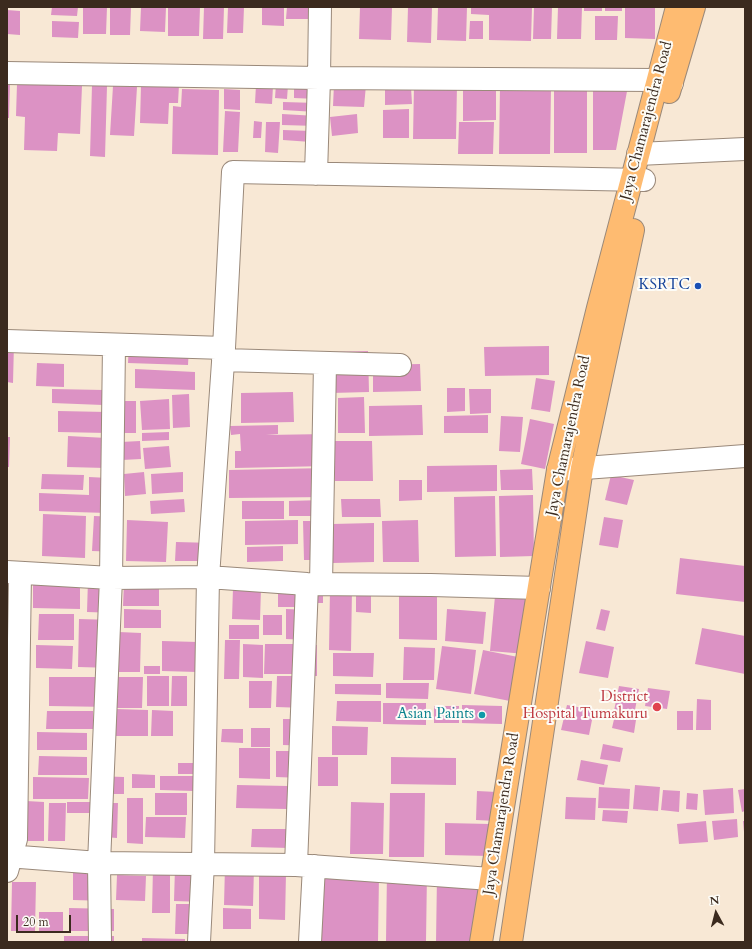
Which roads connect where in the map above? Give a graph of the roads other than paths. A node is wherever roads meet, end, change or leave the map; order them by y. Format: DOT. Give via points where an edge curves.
graph roads {
  1 [pos="320,7"];
  2 [pos="677,7"];
  3 [pos="694,7"];
  4 [pos="7,73"];
  5 [pos="319,78"];
  6 [pos="665,82"];
  7 [pos="745,149"];
  8 [pos="644,153"];
  9 [pos="316,174"];
  10 [pos="638,180"];
  11 [pos="7,342"];
  12 [pos="114,345"];
  13 [pos="224,354"];
  14 [pos="325,363"];
  15 [pos="400,365"];
  16 [pos="745,456"];
  17 [pos="582,468"];
  18 [pos="558,470"];
  19 [pos="10,569"];
  20 [pos="208,577"];
  21 [pos="111,578"];
  22 [pos="314,584"];
  23 [pos="539,588"];
  24 [pos="8,861"];
  25 [pos="100,863"];
  26 [pos="203,863"];
  27 [pos="305,865"];
  28 [pos="491,879"];
  29 [pos="100,942"];
  30 [pos="199,942"];
  31 [pos="310,942"];
  32 [pos="481,942"];
  33 [pos="511,942"];
  1 -- 5 [label="street"];
  2 -- 6 [label="main road, Jaya Chamarajendra Road"];
  3 -- 6 [label="main road, Jaya Chamarajendra Road"];
  4 -- 5 [label="street"];
  5 -- 6 [label="street"];
  5 -- 9 [label="street"];
  6 -- 8 [label="main road, Jaya Chamarajendra Road"];
  7 -- 8 [label="street"];
  8 -- 10 [label="main road, Jaya Chamarajendra Road"];
  9 -- 10 [label="street"];
  9 -- 13 [label="street" via="233,172"];
  10 -- 17 [label="main road, Jaya Chamarajendra Road"];
  10 -- 18 [label="main road, Jaya Chamarajendra Road" via="598,308"];
  11 -- 12 [label="street"];
  12 -- 13 [label="street"];
  12 -- 21 [label="street"];
  13 -- 14 [label="street"];
  13 -- 20 [label="street"];
  14 -- 15 [label="street"];
  14 -- 22 [label="street"];
  16 -- 17 [label="street"];
  17 -- 18 [label="street"];
  17 -- 33 [label="main road, Jaya Chamarajendra Road"];
  18 -- 23 [label="main road, Jaya Chamarajendra Road"];
  19 -- 21 [label="street"];
  19 -- 24 [label="street" via="16,839"];
  20 -- 21 [label="street"];
  20 -- 22 [label="street"];
  20 -- 26 [label="street"];
  21 -- 25 [label="street"];
  22 -- 23 [label="street"];
  22 -- 27 [label="street"];
  23 -- 28 [label="main road, Jaya Chamarajendra Road"];
  24 -- 25 [label="street"];
  25 -- 26 [label="street"];
  25 -- 29 [label="street"];
  26 -- 27 [label="street"];
  26 -- 30 [label="street"];
  27 -- 28 [label="street"];
  27 -- 31 [label="street"];
  28 -- 32 [label="main road, Jaya Chamarajendra Road"];
}
